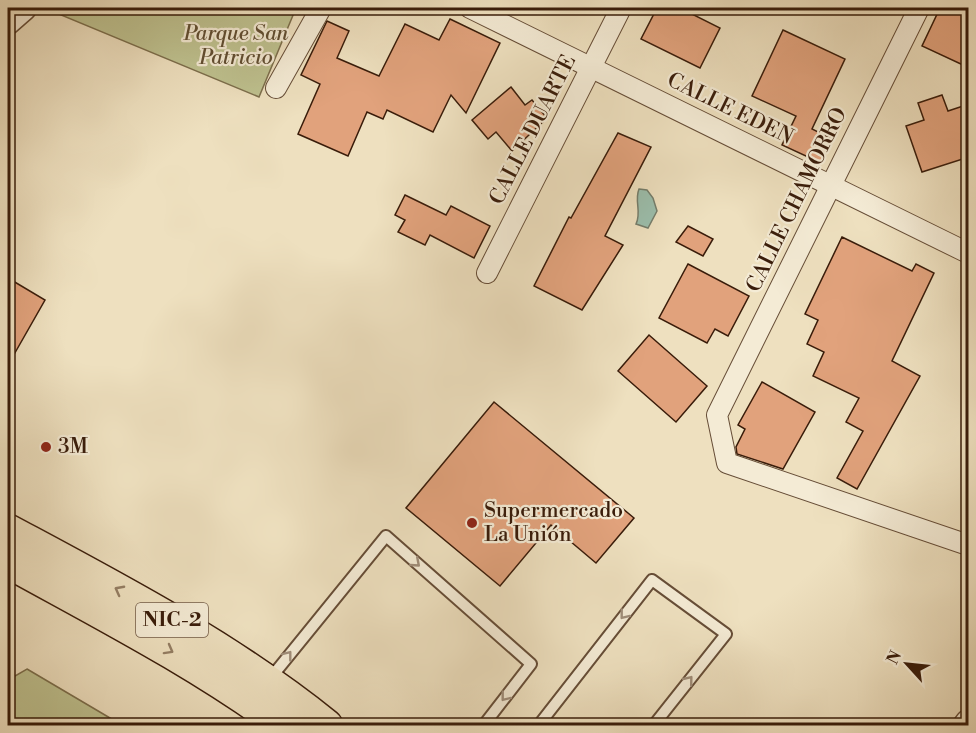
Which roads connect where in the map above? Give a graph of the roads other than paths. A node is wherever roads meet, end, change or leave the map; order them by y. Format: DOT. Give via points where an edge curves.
graph roads {
  1 [pos="24,8"];
  2 [pos="321,8"];
  3 [pos="470,8"];
  4 [pos="621,8"];
  5 [pos="919,8"];
  6 [pos="8,22"];
  7 [pos="591,67"];
  8 [pos="276,88"];
  9 [pos="831,186"];
  10 [pos="969,253"];
  11 [pos="487,273"];
  12 [pos="8,531"];
  13 [pos="969,545"];
  14 [pos="8,561"];
  15 [pos="260,692"];
  16 [pos="969,722"];
  17 [pos="285,726"];
  18 [pos="326,726"];
  19 [pos="483,726"];
  20 [pos="538,726"];
  21 [pos="653,726"];
  22 [pos="965,726"];
  1 -- 6 [label="street"];
  2 -- 8 [label="street"];
  3 -- 7 [label="street, CALLE EDEN"];
  4 -- 7 [label="street, CALLE DUARTE"];
  5 -- 9 [label="street, CALLE CHAMORRO"];
  7 -- 9 [label="street, CALLE EDEN"];
  7 -- 11 [label="street, CALLE DUARTE"];
  9 -- 10 [label="street, CALLE EDEN"];
  9 -- 13 [label="street, CALLE CHAMORRO" via="717,415 728,463"];
  15 -- 12 [label="highway, NIC-2, one-way" via="157,610"];
  14 -- 15 [label="highway, NIC-2, one-way" via="178,656"];
  15 -- 17 [label="highway, NIC-2"];
  15 -- 18 [label="highway, NIC-2"];
  15 -- 19 [label="lane, one-way" via="386,536 531,664"];
  16 -- 22 [label="street"];
  21 -- 20 [label="lane, one-way" via="726,634 652,580"];
}
